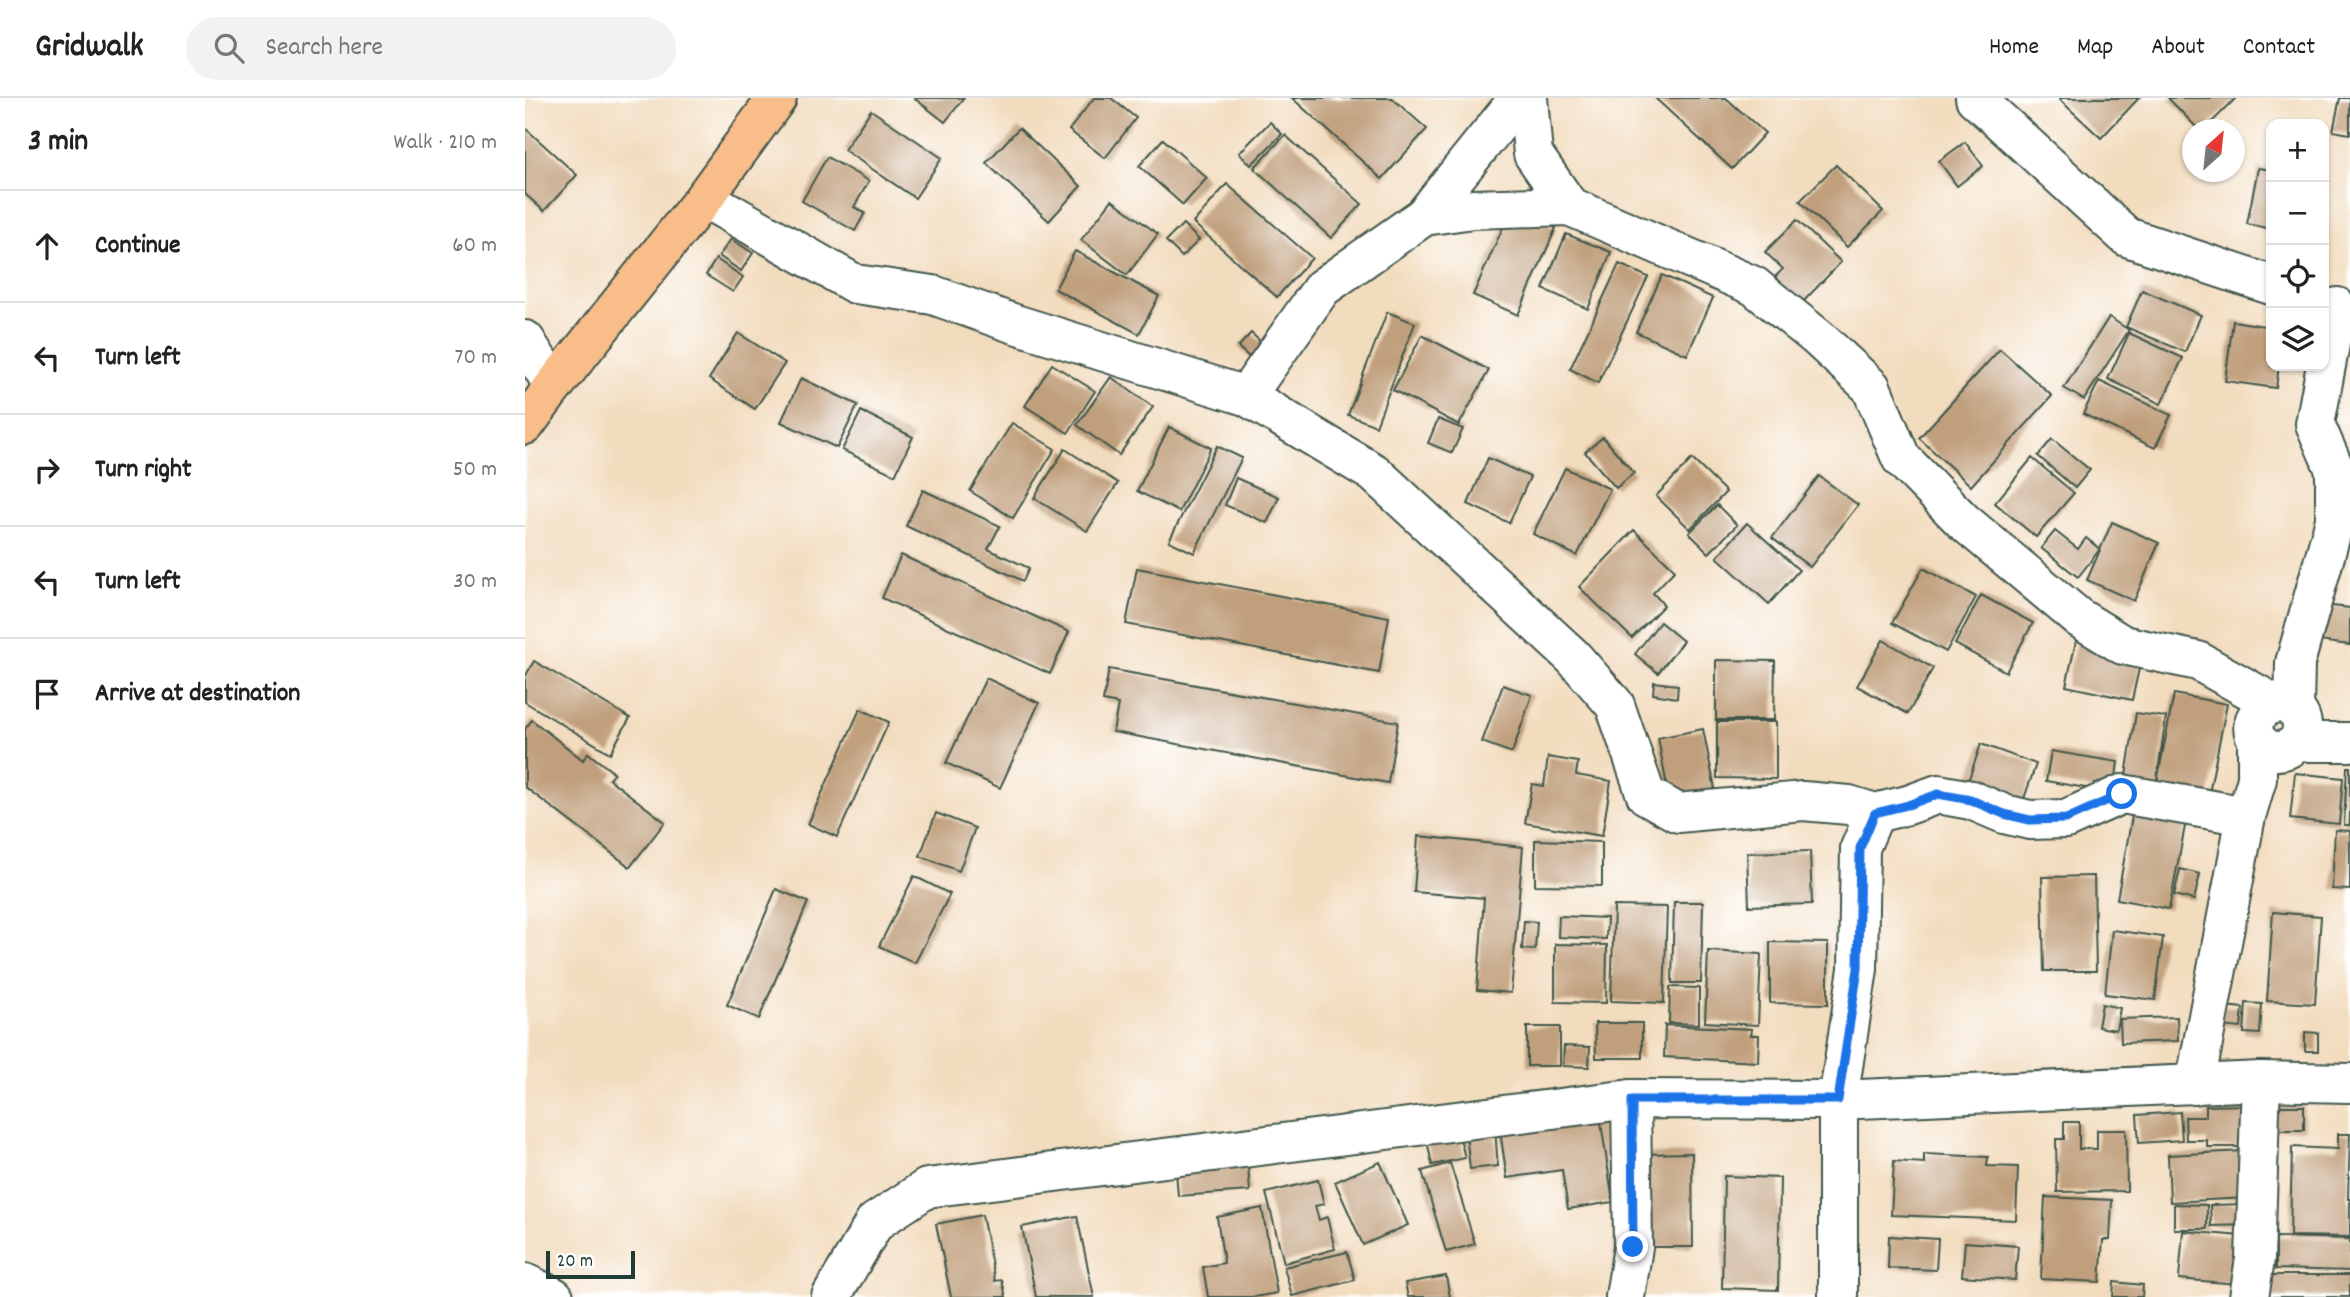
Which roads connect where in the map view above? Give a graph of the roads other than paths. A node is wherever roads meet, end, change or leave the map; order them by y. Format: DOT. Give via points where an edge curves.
graph roads {
  1 [pos="777,98"];
  2 [pos="1519,98"];
  3 [pos="1528,98"];
  4 [pos="1975,98"];
  5 [pos="704,198"];
  6 [pos="1569,206"];
  7 [pos="1425,216"];
  8 [pos="2266,283"];
  9 [pos="2337,306"];
  10 [pos="525,340"];
  11 [pos="554,386"];
  12 [pos="1246,396"];
  13 [pos="525,425"];
  14 [pos="2277,719"];
  15 [pos="2350,734"];
  16 [pos="2350,742"];
  17 [pos="1875,813"];
  18 [pos="2246,816"];
  19 [pos="2262,1081"];
  20 [pos="2350,1083"];
  21 [pos="2195,1085"];
  22 [pos="1632,1100"];
  23 [pos="1838,1100"];
  24 [pos="525,1283"];
  25 [pos="554,1297"];
  26 [pos="831,1297"];
  27 [pos="1625,1297"];
  28 [pos="1838,1297"];
  29 [pos="2249,1297"];
  1 -- 5 [label="main road"];
  2 -- 7 [label="street"];
  3 -- 6 [label="street" via="1533,154"];
  4 -- 8 [label="street" via="2127,237"];
  5 -- 11 [label="main road"];
  5 -- 12 [label="street" via="855,284 933,295"];
  6 -- 7 [label="street" via="1473,209"];
  6 -- 14 [label="street" via="1754,286 1871,387 1901,458 1963,521 2079,618 2123,645 2198,661"];
  7 -- 12 [label="street" via="1322,288"];
  9 -- 14 [label="street" via="2315,424 2335,470 2336,520"];
  10 -- 11 [label="street"];
  11 -- 13 [label="main road"];
  12 -- 17 [label="street" via="1374,473 1573,657 1615,705 1646,795 1678,813 1803,802 1849,805"];
  14 -- 15 [label="street"];
  14 -- 16 [label="street"];
  14 -- 18 [label="street"];
  17 -- 18 [label="street" via="1938,794 2030,820 2066,819 2122,794"];
  17 -- 23 [label="street" via="1860,848 1858,969"];
  18 -- 21 [label="street"];
  19 -- 20 [label="street"];
  19 -- 21 [label="street"];
  19 -- 29 [label="street" via="2255,1259"];
  21 -- 23 [label="street"];
  22 -- 23 [label="street"];
  22 -- 26 [label="street" via="927,1188 875,1222"];
  22 -- 27 [label="street" via="1633,1247"];
  23 -- 28 [label="street"];
  24 -- 25 [label="street"];
}
